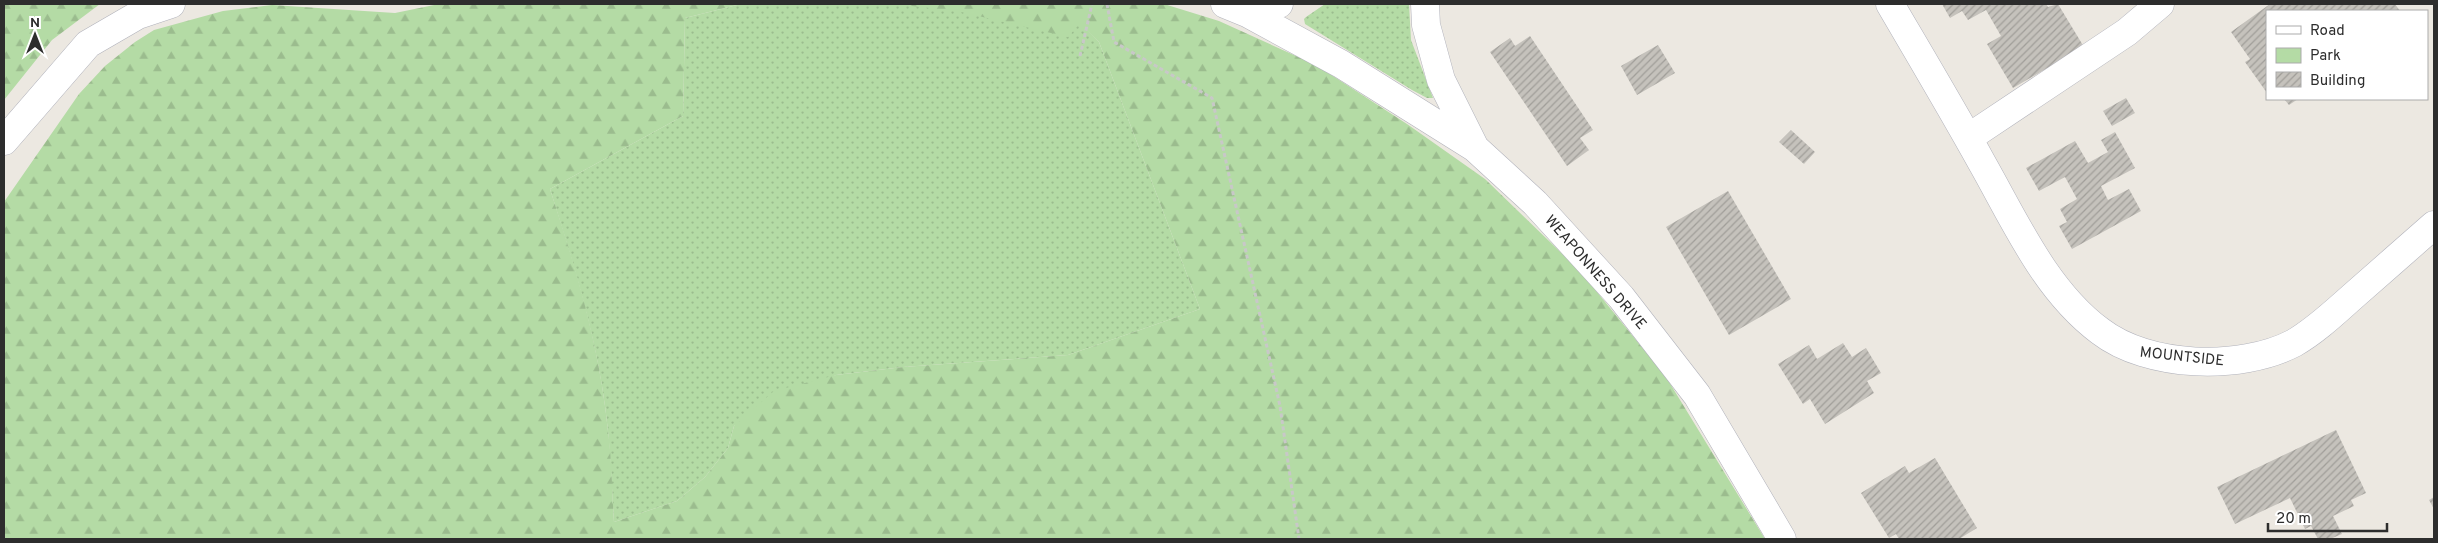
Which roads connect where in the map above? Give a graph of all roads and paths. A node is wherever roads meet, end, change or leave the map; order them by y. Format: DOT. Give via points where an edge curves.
graph roads {
  1 [pos="171,4"];
  2 [pos="1092,4"];
  3 [pos="1107,4"];
  4 [pos="1280,4"];
  5 [pos="1426,4"];
  6 [pos="1890,4"];
  7 [pos="2160,4"];
  8 [pos="1236,8"];
  9 [pos="1080,56"];
  10 [pos="1968,138"];
  11 [pos="4,141"];
  12 [pos="1475,148"];
  13 [pos="2434,225"];
  14 [pos="1299,539"];
  15 [pos="1782,539"];
  1 -- 11 [label="street" via="138,15 88,44"];
  2 -- 9 [label="path"];
  3 -- 14 [label="path" via="1114,42 1212,98 1280,406"];
  4 -- 8 [label="street"];
  5 -- 12 [label="street, WEAPONNESS DRIVE" via="1426,25 1441,80"];
  6 -- 10 [label="street, MOUNTSIDE"];
  7 -- 10 [label="street" via="2127,32"];
  8 -- 12 [label="street" via="1341,64"];
  10 -- 13 [label="street, MOUNTSIDE" via="2030,248 2062,295 2100,331 2132,350 2159,356 2232,361 2255,357 2293,343 2323,322"];
  12 -- 15 [label="street, WEAPONNESS DRIVE" via="1536,203 1621,297 1697,395"];
}
